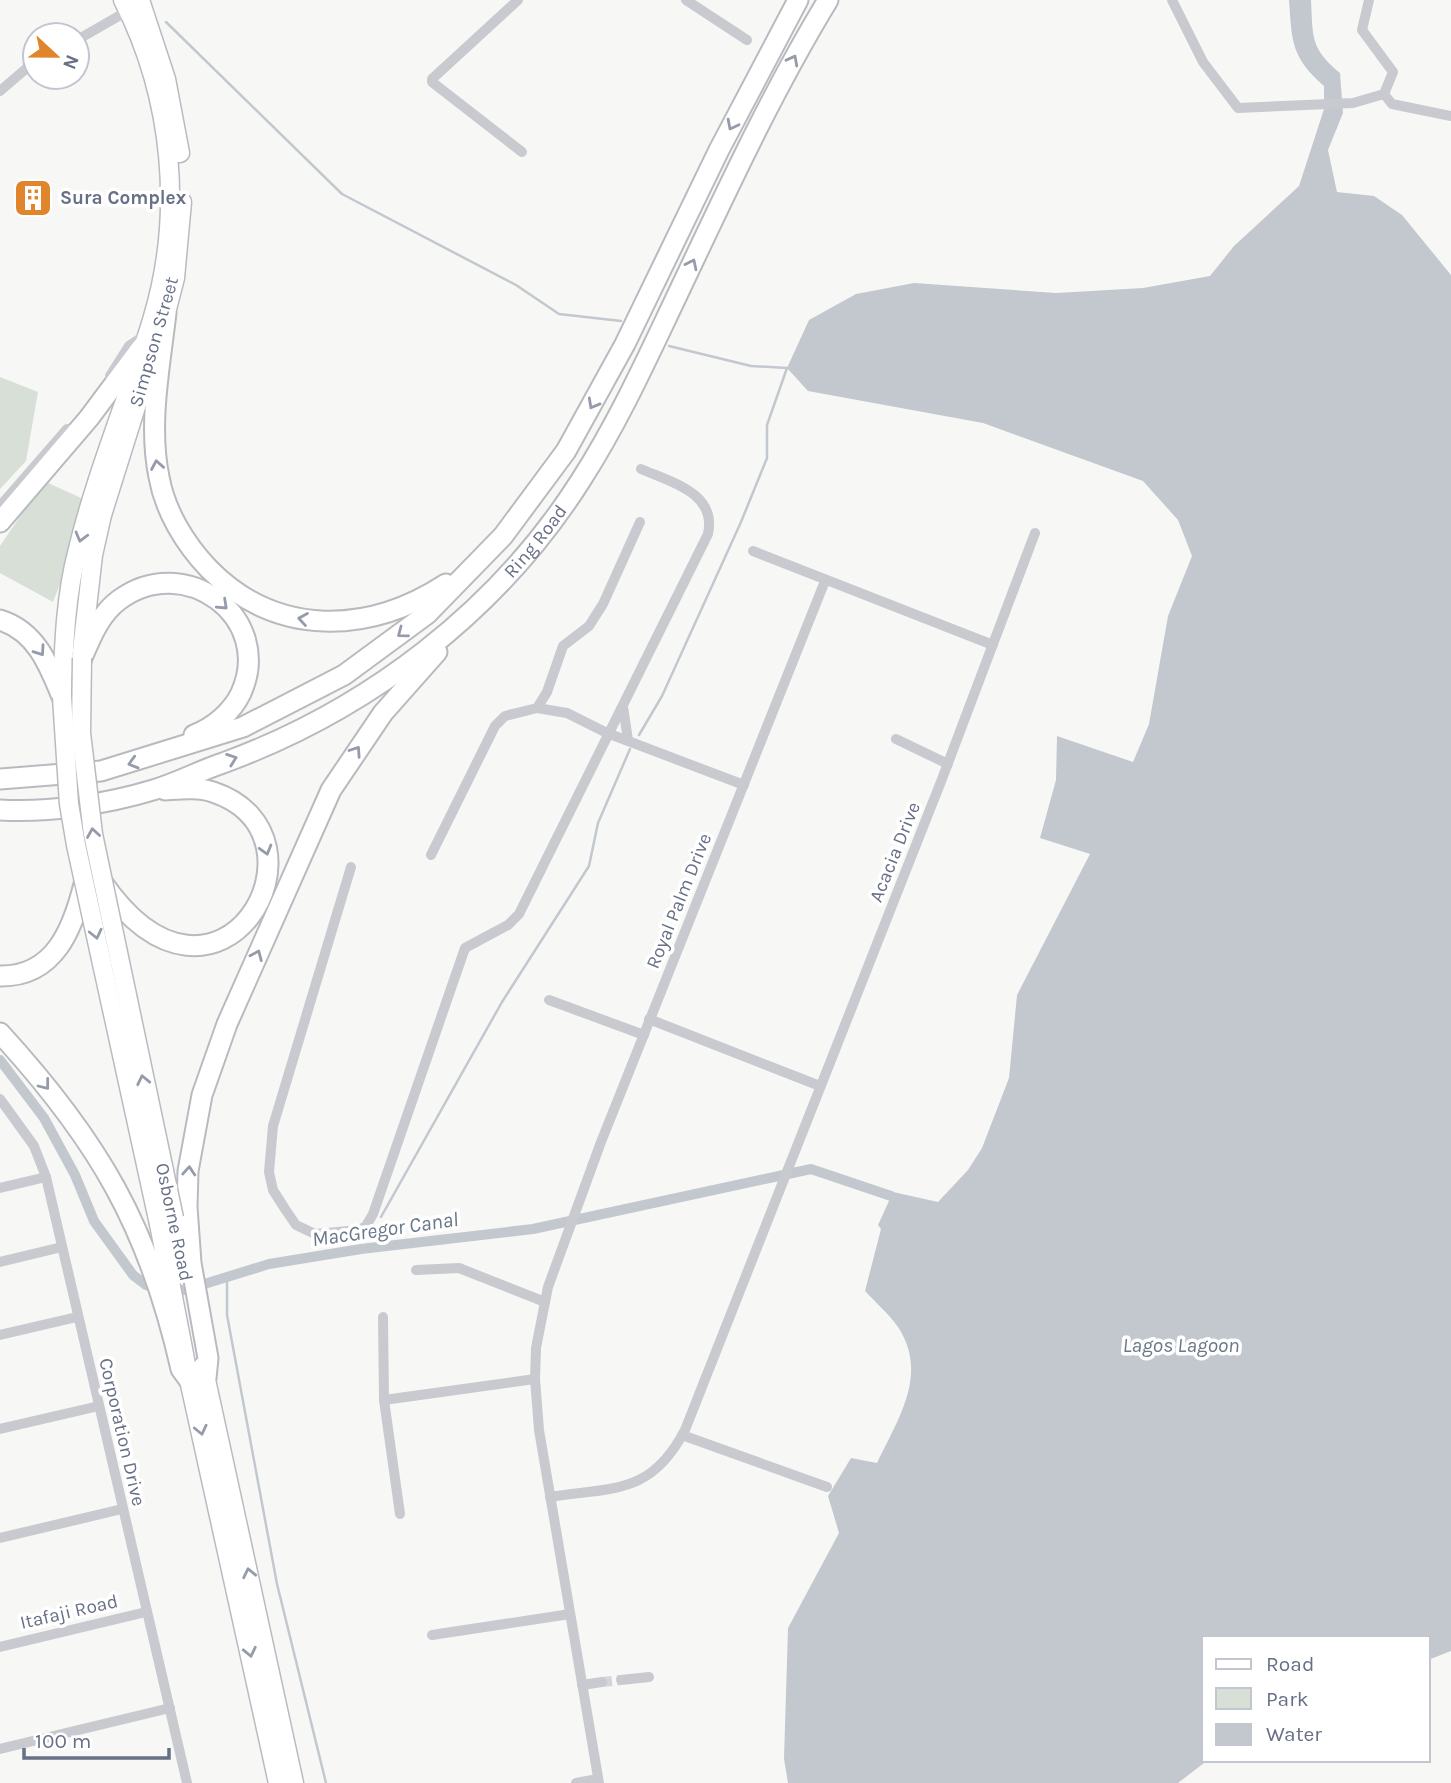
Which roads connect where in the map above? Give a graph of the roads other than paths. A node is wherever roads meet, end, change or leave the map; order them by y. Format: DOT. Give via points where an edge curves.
graph roads {
  1 [pos="518,0"];
  2 [pos="686,0"];
  3 [pos="798,0"];
  4 [pos="828,0"];
  5 [pos="1172,0"];
  6 [pos="1369,0"];
  7 [pos="135,2"];
  8 [pos="91,31"];
  9 [pos="747,40"];
  10 [pos="21,73"];
  11 [pos="0,91"];
  12 [pos="1384,94"];
  13 [pos="1451,116"];
  14 [pos="522,152"];
  15 [pos="166,313"];
  16 [pos="144,340"];
  17 [pos="641,469"];
  18 [pos="106,475"];
  19 [pos="0,506"];
  20 [pos="0,522"];
  21 [pos="640,522"];
  22 [pos="1035,533"];
  23 [pos="753,551"];
  24 [pos="480,563"];
  25 [pos="825,581"];
  26 [pos="0,620"];
  27 [pos="465,620"];
  28 [pos="993,645"];
  29 [pos="82,658"];
  30 [pos="547,692"];
  31 [pos="62,697"];
  32 [pos="623,707"];
  33 [pos="537,708"];
  34 [pos="567,713"];
  35 [pos="607,733"];
  36 [pos="896,738"];
  37 [pos="628,740"];
  38 [pos="162,754"];
  39 [pos="948,764"];
  40 [pos="0,779"];
  41 [pos="744,785"];
  42 [pos="153,790"];
  43 [pos="4,812"];
  44 [pos="431,855"];
  45 [pos="351,867"];
  46 [pos="93,883"];
  47 [pos="0,976"];
  48 [pos="549,1000"];
  49 [pos="649,1019"];
  50 [pos="0,1033"];
  51 [pos="644,1035"];
  52 [pos="820,1086"];
  53 [pos="0,1099"];
  54 [pos="12,1116"];
  55 [pos="0,1118"];
  56 [pos="46,1177"];
  57 [pos="0,1188"];
  58 [pos="62,1247"];
  59 [pos="0,1262"];
  60 [pos="174,1267"];
  61 [pos="416,1270"];
  62 [pos="545,1302"];
  63 [pos="185,1314"];
  64 [pos="78,1317"];
  65 [pos="383,1317"];
  66 [pos="0,1335"];
  67 [pos="198,1379"];
  68 [pos="534,1379"];
  69 [pos="384,1400"];
  70 [pos="99,1406"];
  71 [pos="0,1429"];
  72 [pos="682,1435"];
  73 [pos="827,1487"];
  74 [pos="550,1497"];
  75 [pos="121,1509"];
  76 [pos="400,1514"];
  77 [pos="0,1538"];
  78 [pos="146,1612"];
  79 [pos="570,1614"];
  80 [pos="432,1635"];
  81 [pos="0,1647"];
  82 [pos="649,1677"];
  83 [pos="621,1680"];
  84 [pos="601,1682"];
  85 [pos="582,1685"];
  86 [pos="170,1708"];
  87 [pos="0,1749"];
  88 [pos="598,1781"];
  89 [pos="187,1783"];
  90 [pos="278,1783"];
  91 [pos="294,1783"];
  92 [pos="576,1783"];
  1 -- 14 [label="street" via="432,82"];
  2 -- 9 [label="street"];
  3 -- 24 [label="highway, Ring Road, one-way" via="625,344 566,451"];
  27 -- 4 [label="highway, Ring Road, one-way" via="519,561 590,464 663,326 743,157"];
  5 -- 12 [label="street" via="1203,62 1238,108 1347,103"];
  6 -- 12 [label="street" via="1362,30 1393,72"];
  7 -- 8 [label="street"];
  7 -- 15 [label="main road, Simpson Street" via="166,79 178,129 181,227"];
  7 -- 16 [label="main road" via="168,143 171,187 165,259"];
  10 -- 11 [label="street"];
  12 -- 13 [label="street" via="1392,104"];
  15 -- 18 [label="main road, Simpson Street"];
  24 -- 15 [label="highway, one-way" via="397,611 345,622 295,618 248,601 221,581 182,534 159,480 155,453"];
  16 -- 18 [label="main road"];
  16 -- 19 [label="street" via="130,346 93,400"];
  16 -- 20 [label="highway" via="89,418"];
  17 -- 32 [label="street" via="682,486 704,502 710,522"];
  18 -- 29 [label="main road, Osborne Road"];
  18 -- 31 [label="main road, Osborne Road, one-way" via="76,556 68,601"];
  21 -- 30 [label="street" via="603,604 589,626 564,646"];
  22 -- 28 [label="street, Acacia Drive"];
  23 -- 25 [label="street"];
  24 -- 38 [label="highway, Ring Road, one-way" via="428,614 344,675 243,727"];
  25 -- 28 [label="street"];
  25 -- 41 [label="street, Royal Palm Drive"];
  26 -- 31 [label="highway, one-way" via="22,631 36,645"];
  42 -- 27 [label="highway, Ring Road, one-way" via="244,755 335,711"];
  60 -- 27 [label="highway, one-way" via="202,1095 227,1024 314,823 343,769 383,713"];
  28 -- 39 [label="street, Acacia Drive"];
  29 -- 38 [label="highway, one-way" via="94,628 118,601 137,590 161,582 187,584 226,607 242,633 248,664 237,702 203,732 175,743"];
  46 -- 29 [label="main road, Osborne Road, one-way, bridge"];
  30 -- 33 [label="street"];
  30 -- 34 [label="street"];
  31 -- 46 [label="main road, Osborne Road, bridge" via="69,804"];
  32 -- 35 [label="street"];
  32 -- 37 [label="street"];
  33 -- 34 [label="street"];
  33 -- 44 [label="street" via="505,716 495,726"];
  34 -- 35 [label="street"];
  35 -- 37 [label="street"];
  35 -- 45 [label="street" via="519,914 465,948 373,1214 359,1230 315,1234 296,1224 273,1190 270,1149 301,1028"];
  36 -- 39 [label="street"];
  37 -- 41 [label="street"];
  38 -- 40 [label="highway, Ring Road, one-way" via="101,771"];
  39 -- 52 [label="street, Acacia Drive"];
  41 -- 49 [label="street, Royal Palm Drive"];
  42 -- 43 [label="highway, Ring Road" via="84,804"];
  42 -- 46 [label="highway, one-way" via="198,789 231,800 255,824 269,859 268,880 254,912 226,937 197,946 176,944 145,931"];
  46 -- 47 [label="highway" via="65,940 44,961 22,973"];
  46 -- 60 [label="main road, Osborne Road, bridge"];
  48 -- 51 [label="street"];
  49 -- 51 [label="street, Royal Palm Drive"];
  49 -- 52 [label="street"];
  50 -- 60 [label="highway, one-way" via="84,1137 131,1214"];
  51 -- 62 [label="street, Royal Palm Drive"];
  52 -- 72 [label="street, Acacia Drive"];
  53 -- 54 [label="street, Corporation Drive"];
  54 -- 55 [label="street"];
  54 -- 56 [label="street, Corporation Drive" via="34,1146"];
  56 -- 57 [label="street"];
  56 -- 58 [label="street, Corporation Drive"];
  58 -- 59 [label="street"];
  58 -- 64 [label="street, Corporation Drive"];
  60 -- 63 [label="highway"];
  60 -- 63 [label="highway"];
  61 -- 62 [label="street" via="459,1268"];
  62 -- 68 [label="street, Royal Palm Drive"];
  63 -- 67 [label="highway" via="208,1358"];
  63 -- 67 [label="highway" via="181,1369"];
  64 -- 66 [label="street"];
  64 -- 70 [label="street, Corporation Drive"];
  65 -- 69 [label="street"];
  67 -- 90 [label="main road, one-way"];
  91 -- 67 [label="main road, one-way"];
  68 -- 69 [label="street"];
  68 -- 74 [label="street, Royal Palm Drive"];
  69 -- 76 [label="street"];
  70 -- 71 [label="street"];
  70 -- 75 [label="street, Corporation Drive"];
  72 -- 73 [label="street"];
  72 -- 74 [label="street, Acacia Drive" via="648,1478"];
  74 -- 79 [label="street, Royal Palm Drive"];
  75 -- 77 [label="street"];
  75 -- 78 [label="street, Corporation Drive"];
  78 -- 81 [label="street, Itafaji Road"];
  78 -- 86 [label="street, Corporation Drive"];
  79 -- 80 [label="street"];
  79 -- 85 [label="street, Royal Palm Drive"];
  82 -- 83 [label="street"];
  84 -- 85 [label="street"];
  85 -- 88 [label="street, Royal Palm Drive"];
  86 -- 87 [label="street"];
  86 -- 89 [label="street, Corporation Drive"];
  88 -- 92 [label="street"];
}
